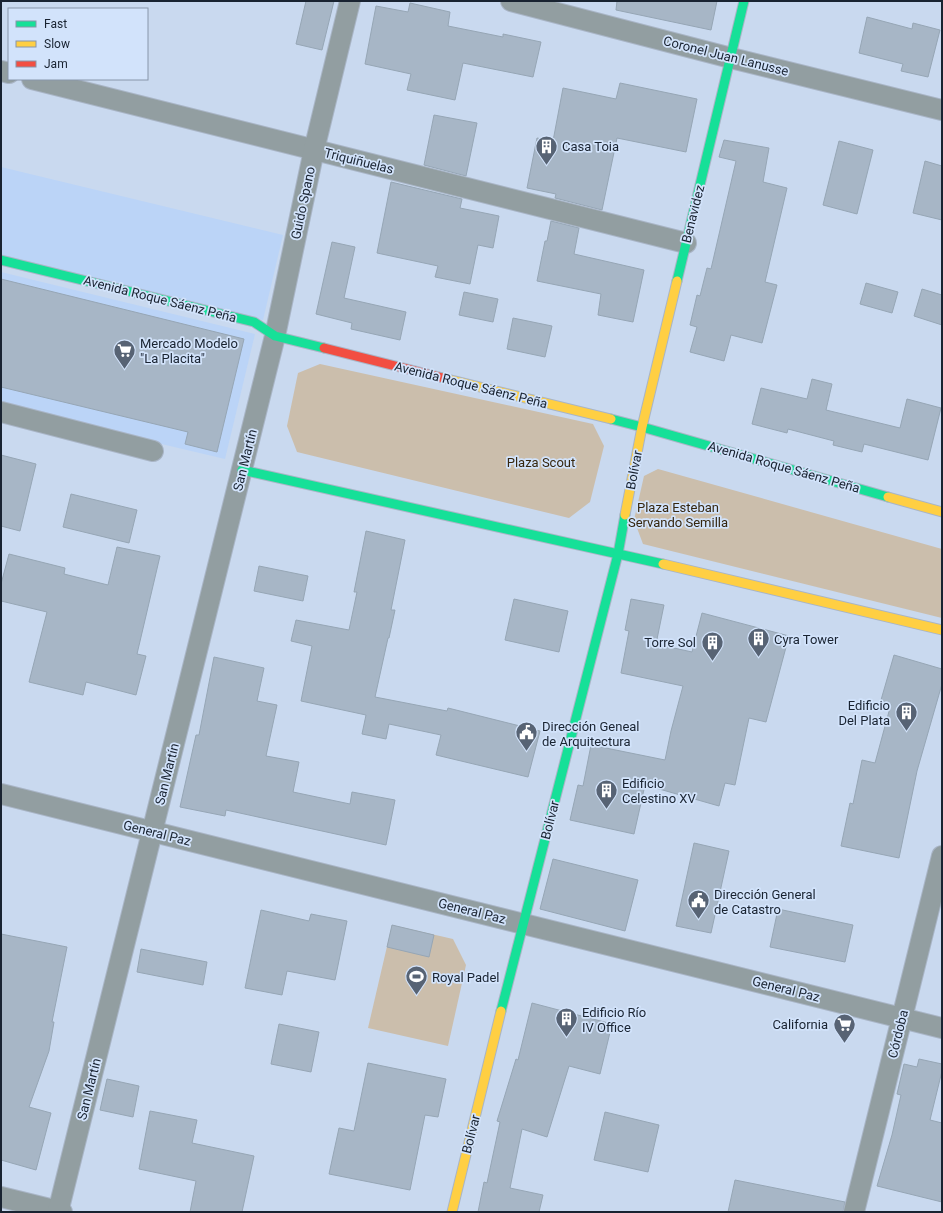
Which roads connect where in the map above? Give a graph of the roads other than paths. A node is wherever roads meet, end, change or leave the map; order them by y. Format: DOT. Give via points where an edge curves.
graph roads {
  1 [pos="350,1"];
  2 [pos="511,1"];
  3 [pos="744,1"];
  4 [pos="731,58"];
  5 [pos="36,80"];
  6 [pos="942,110"];
  7 [pos="314,150"];
  8 [pos="686,243"];
  9 [pos="1,260"];
  10 [pos="275,336"];
  11 [pos="1,412"];
  12 [pos="642,427"];
  13 [pos="152,451"];
  14 [pos="242,470"];
  15 [pos="942,512"];
  16 [pos="618,554"];
  17 [pos="942,630"];
  18 [pos="1,794"];
  19 [pos="152,832"];
  20 [pos="942,856"];
  21 [pos="523,924"];
  22 [pos="902,1018"];
  23 [pos="942,1028"];
  24 [pos="1,1197"];
  25 [pos="59,1212"];
  26 [pos="452,1212"];
  27 [pos="854,1212"];
  1 -- 7 [label="street, Guido Spano"];
  2 -- 4 [label="street, Coronel Juan Lanusse"];
  3 -- 4 [label="main road, Benavidez"];
  4 -- 6 [label="street, Coronel Juan Lanusse"];
  4 -- 8 [label="main road, Benavidez"];
  5 -- 7 [label="street, Triquiñuelas"];
  7 -- 8 [label="street, Triquiñuelas"];
  7 -- 10 [label="street, Guido Spano"];
  8 -- 12 [label="main road, Benavidez"];
  9 -- 10 [label="main road, Avenida Roque Sáenz Peña" via="254,322"];
  10 -- 12 [label="main road, Avenida Roque Sáenz Peña"];
  10 -- 14 [label="street, San Martín"];
  11 -- 13 [label="street"];
  12 -- 15 [label="main road, Avenida Roque Sáenz Peña"];
  12 -- 16 [label="main road, Bolívar"];
  14 -- 16 [label="main road"];
  14 -- 19 [label="street, San Martín"];
  16 -- 17 [label="main road"];
  16 -- 21 [label="main road, Bolívar"];
  18 -- 19 [label="street, General Paz"];
  19 -- 21 [label="street, General Paz"];
  19 -- 25 [label="street, San Martín"];
  20 -- 22 [label="street, Córdoba"];
  21 -- 22 [label="street, General Paz"];
  21 -- 26 [label="main road, Bolívar"];
  22 -- 23 [label="street, General Paz"];
  22 -- 27 [label="street, Córdoba"];
  24 -- 25 [label="street"];
}
